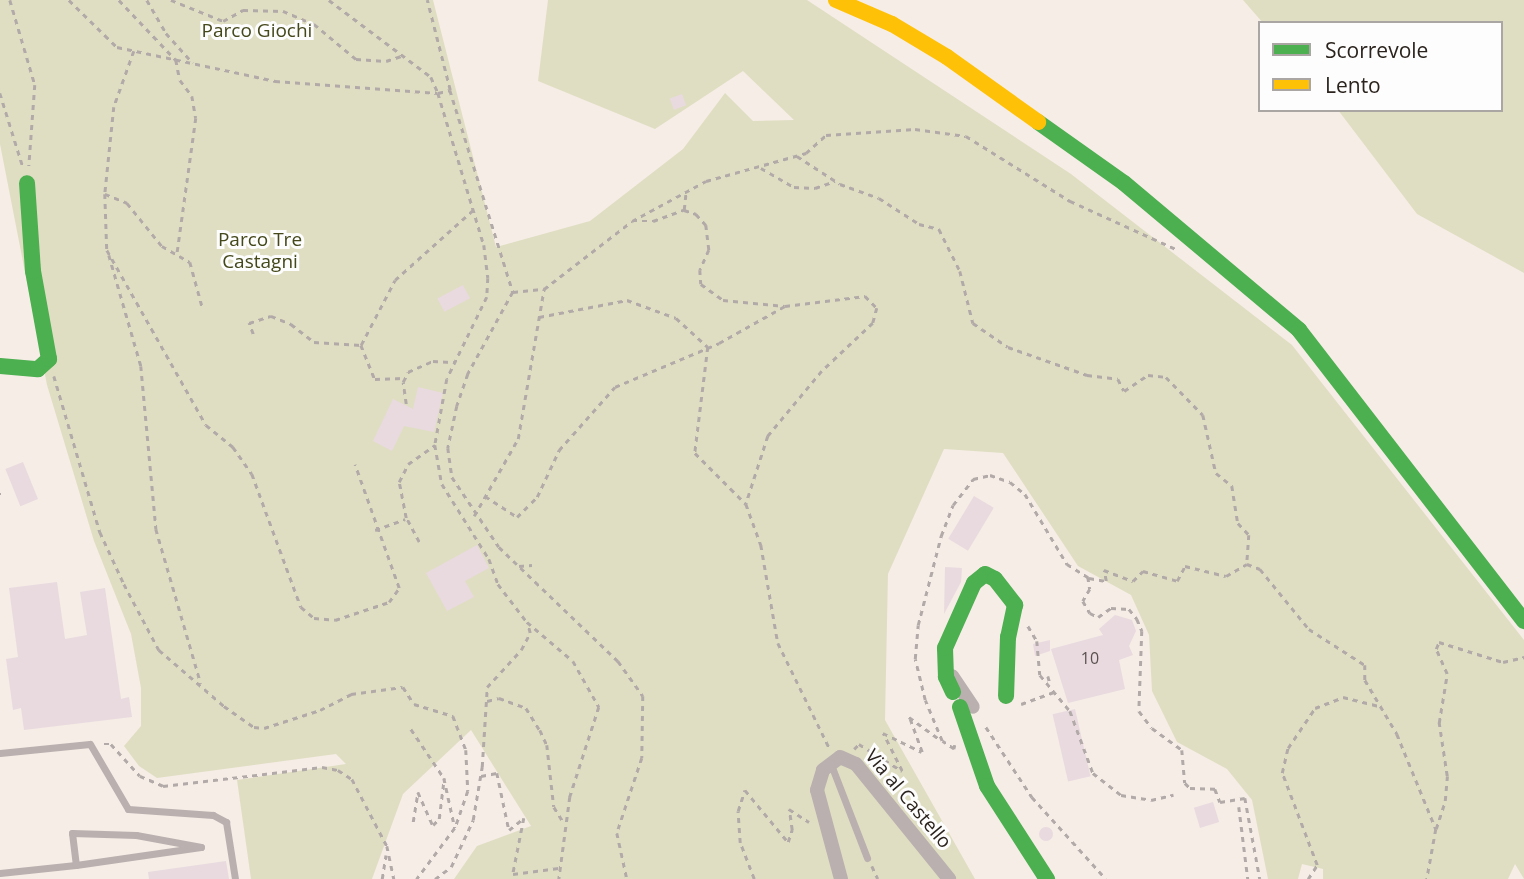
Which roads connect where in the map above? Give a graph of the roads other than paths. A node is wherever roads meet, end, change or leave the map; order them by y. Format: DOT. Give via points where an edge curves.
graph roads {
  1 [pos="836,0"];
  2 [pos="27,183"];
  3 [pos="0,366"];
  4 [pos="1524,621"];
  5 [pos="945,667"];
  6 [pos="1006,696"];
  7 [pos="963,706"];
  8 [pos="0,753"];
  9 [pos="837,759"];
  10 [pos="867,858"];
  11 [pos="76,865"];
  12 [pos="0,873"];
  13 [pos="235,879"];
  14 [pos="841,879"];
  15 [pos="948,879"];
  16 [pos="1047,879"];
  1 -- 4 [label="street" via="892,24 947,57 1125,183 1299,330 1507,605"];
  2 -- 3 [label="street" via="33,271 49,359 38,369"];
  5 -- 6 [label="street" via="945,648 978,578 992,576 1015,605 1008,636"];
  5 -- 7 [label="street"];
  5 -- 7 [label="street"];
  7 -- 16 [label="street" via="987,786"];
  8 -- 13 [label="lane" via="90,744 128,809 214,815 226,822"];
  9 -- 10 [label="lane"];
  9 -- 14 [label="street" via="817,790"];
  9 -- 15 [label="street, Via al Castello" via="856,764"];
  11 -- 11 [label="lane" via="72,833 136,835 201,847"];
  11 -- 12 [label="lane"];
}
